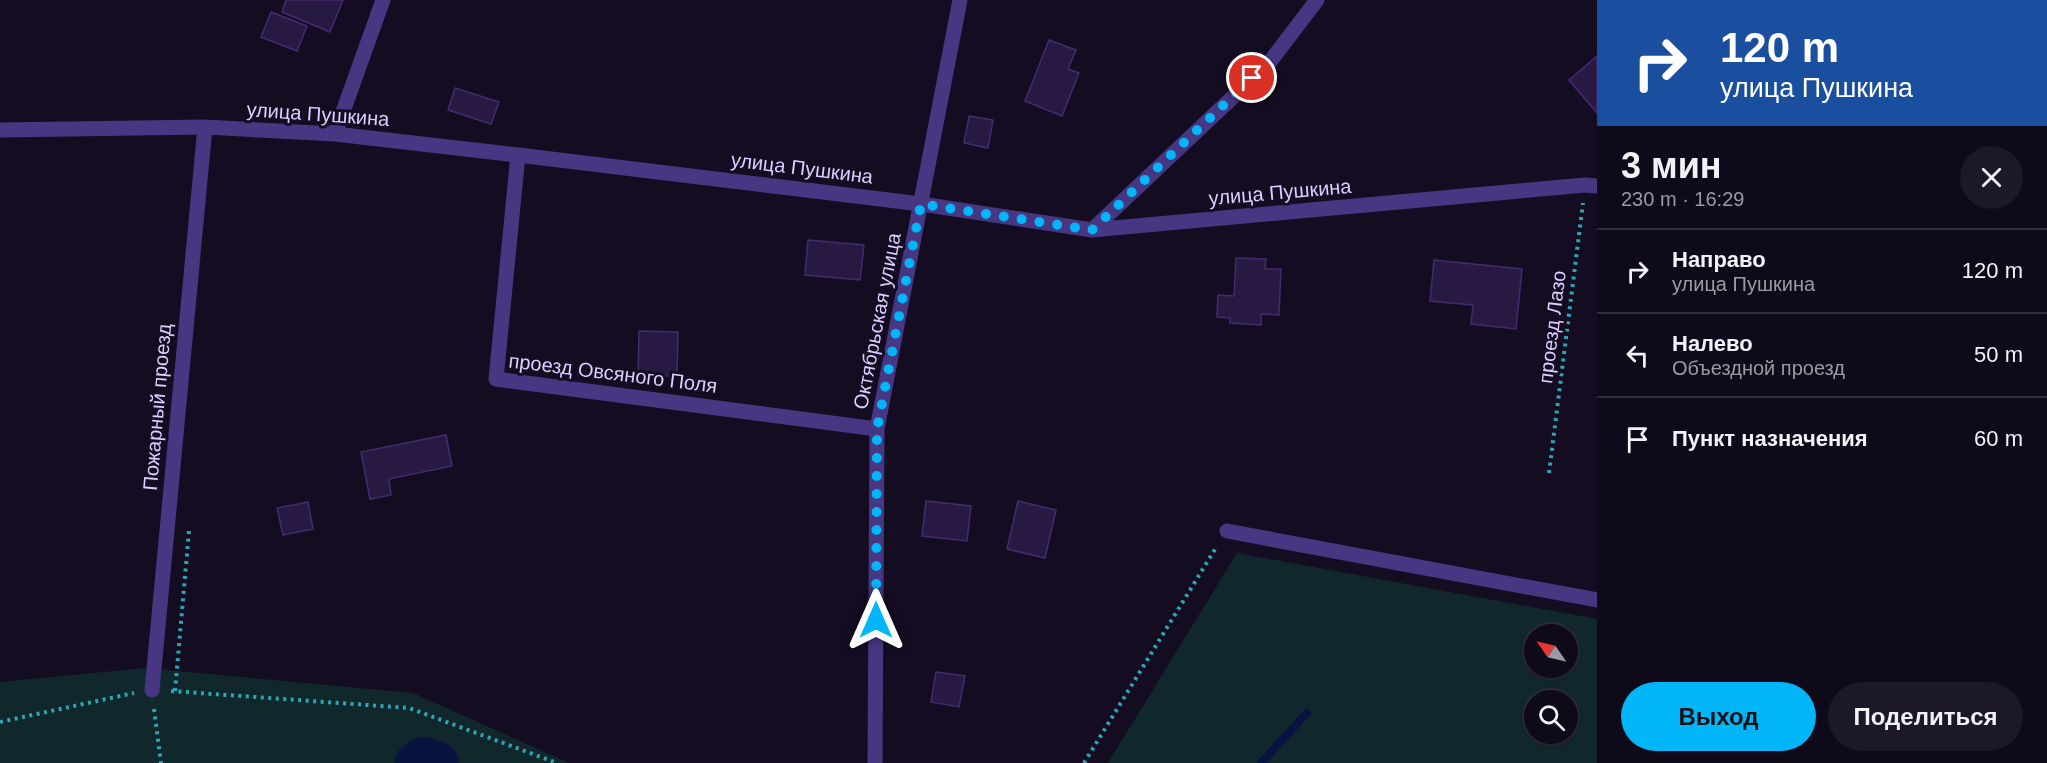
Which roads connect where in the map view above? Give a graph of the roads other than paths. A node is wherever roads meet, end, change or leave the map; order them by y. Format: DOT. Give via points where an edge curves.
graph roads {
  1 [pos="383,0"];
  2 [pos="960,0"];
  3 [pos="1317,0"];
  4 [pos="205,127"];
  5 [pos="0,130"];
  6 [pos="335,134"];
  7 [pos="518,154"];
  8 [pos="1591,186"];
  9 [pos="921,204"];
  10 [pos="1092,230"];
  11 [pos="877,429"];
  12 [pos="1227,531"];
  13 [pos="1597,600"];
  14 [pos="152,690"];
  15 [pos="876,763"];
  1 -- 6 [label="street"];
  2 -- 9 [label="street, Октябрьская улица"];
  3 -- 10 [label="street" via="1269,63"];
  4 -- 5 [label="street, улица Пушкина"];
  4 -- 6 [label="street, улица Пушкина"];
  4 -- 14 [label="street, Пожарный проезд"];
  6 -- 7 [label="street, улица Пушкина"];
  7 -- 9 [label="street, улица Пушкина"];
  7 -- 11 [label="street, проезд Овсяного Поля" via="496,379"];
  8 -- 10 [label="street, улица Пушкина"];
  9 -- 10 [label="street, улица Пушкина"];
  9 -- 11 [label="street, Октябрьская улица"];
  11 -- 15 [label="street, Октябрьская улица"];
  12 -- 13 [label="street"];
}
